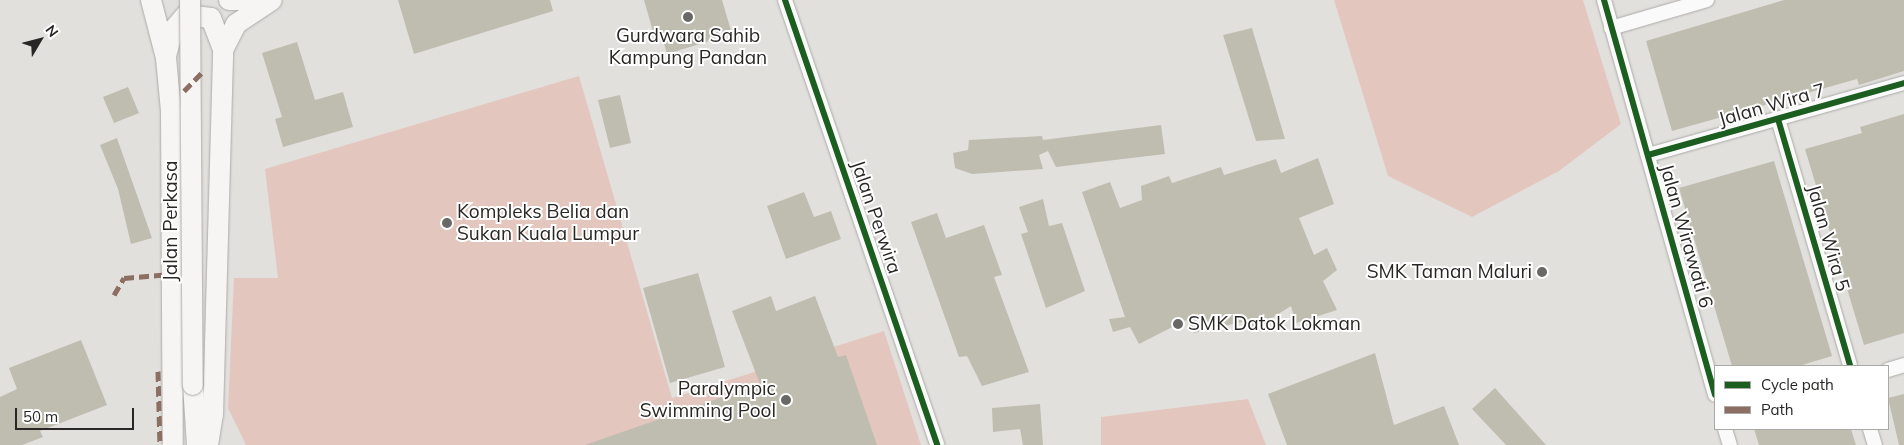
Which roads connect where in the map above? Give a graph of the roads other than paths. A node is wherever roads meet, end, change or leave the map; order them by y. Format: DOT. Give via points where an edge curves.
graph roads {
  1 [pos="151,0"];
  2 [pos="190,0"];
  3 [pos="229,0"];
  4 [pos="259,0"];
  5 [pos="272,0"];
  6 [pos="785,0"];
  7 [pos="1604,0"];
  8 [pos="1707,0"];
  9 [pos="1611,28"];
  10 [pos="223,50"];
  11 [pos="166,58"];
  12 [pos="1904,83"];
  13 [pos="1778,119"];
  14 [pos="1648,155"];
  15 [pos="1850,365"];
  16 [pos="1904,365"];
  17 [pos="1889,370"];
  18 [pos="1714,390"];
  19 [pos="1725,430"];
  20 [pos="1870,430"];
  21 [pos="173,445"];
  22 [pos="197,445"];
  23 [pos="208,445"];
  24 [pos="937,445"];
  25 [pos="1730,445"];
  26 [pos="1875,445"];
  1 -- 11 [label="main road, Jalan Perkasa"];
  2 -- 22 [label="main road, Jalan Perkasa, bridge" via="193,385"];
  3 -- 4 [label="main road"];
  5 -- 10 [label="main road" via="236,24"];
  6 -- 24 [label="street, Jalan Perwira"];
  7 -- 9 [label="street, Jalan Wirawati 6"];
  8 -- 9 [label="street"];
  9 -- 14 [label="street, Jalan Wirawati 6"];
  10 -- 11 [label="main road" via="212,18 186,16 173,30"];
  10 -- 23 [label="main road" via="213,415"];
  11 -- 21 [label="main road, Jalan Perkasa" via="171,111"];
  12 -- 13 [label="street, Jalan Wira 7"];
  13 -- 14 [label="street, Jalan Wira 7"];
  13 -- 15 [label="street, Jalan Wira 5"];
  14 -- 18 [label="street, Jalan Wirawati 6"];
  16 -- 17 [label="street"];
  19 -- 25 [label="street"];
  20 -- 26 [label="street"];
}
